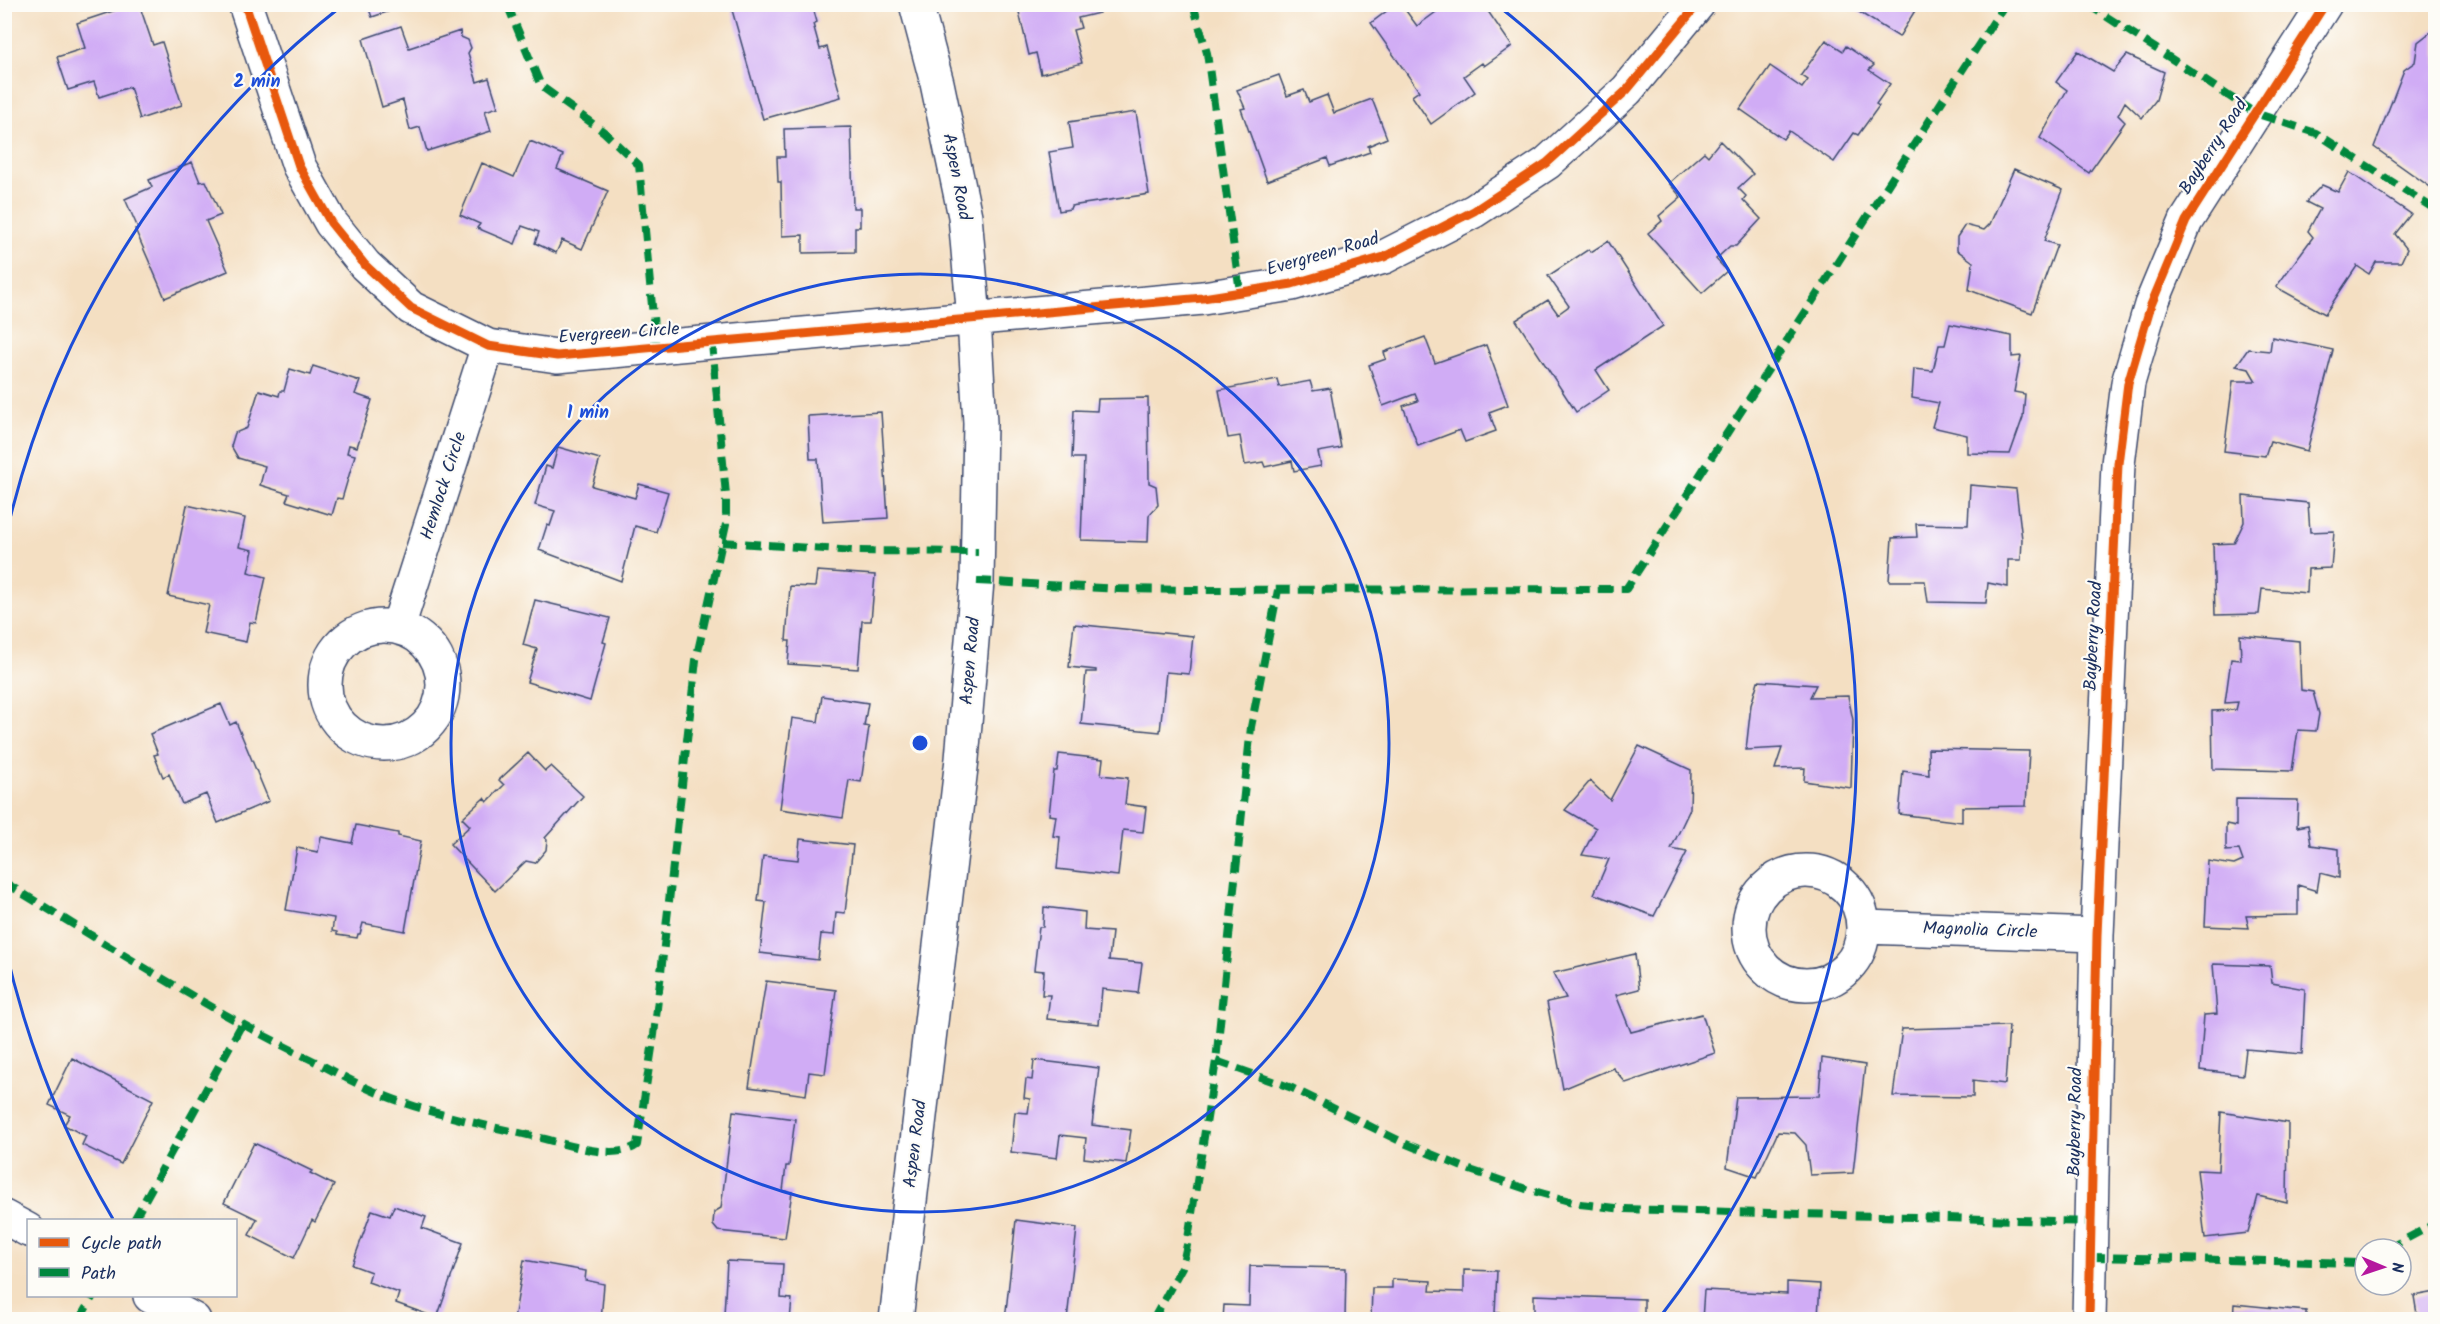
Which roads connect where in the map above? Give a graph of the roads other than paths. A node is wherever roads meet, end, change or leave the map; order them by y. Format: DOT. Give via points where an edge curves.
graph roads {
  1 [pos="245,4"];
  2 [pos="916,4"];
  3 [pos="1698,4"];
  4 [pos="2325,4"];
  5 [pos="974,319"];
  6 [pos="488,346"];
  7 [pos="398,627"];
  8 [pos="1864,927"];
  9 [pos="2097,935"];
  10 [pos="4,1217"];
  11 [pos="27,1229"];
  12 [pos="152,1297"];
  13 [pos="195,1320"];
  14 [pos="896,1320"];
  15 [pos="2089,1320"];
  1 -- 6 [label="street, Evergreen Circle" via="299,166 331,223 365,265 411,308"];
  2 -- 5 [label="street, Aspen Road" via="965,216"];
  3 -- 5 [label="street, Evergreen Road" via="1627,90 1547,163 1474,211 1384,256 1292,284 1212,297"];
  4 -- 9 [label="street, Bayberry Road" via="2186,220 2151,305 2128,383 2118,464"];
  5 -- 6 [label="street, Evergreen Circle" via="557,356"];
  5 -- 14 [label="street, Aspen Road" via="980,423 977,580 962,759"];
  6 -- 7 [label="street, Hemlock Circle"];
  8 -- 9 [label="street, Magnolia Circle"];
  9 -- 15 [label="street, Bayberry Road"];
  10 -- 11 [label="street"];
  12 -- 13 [label="street"];
}
